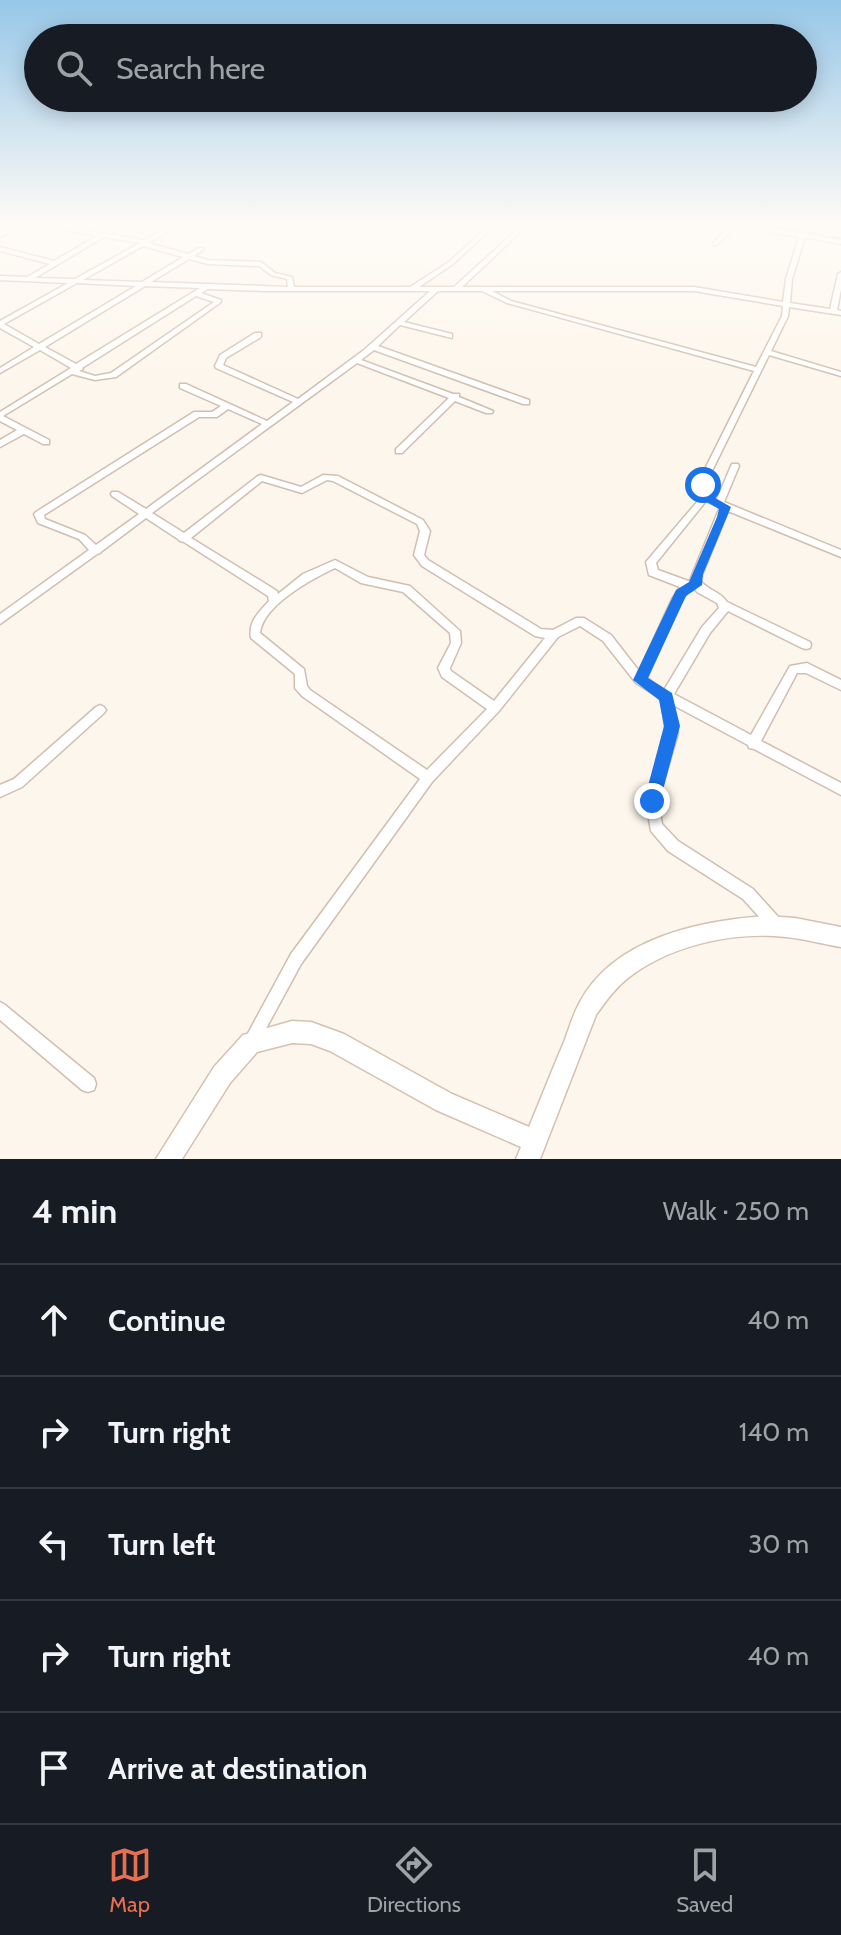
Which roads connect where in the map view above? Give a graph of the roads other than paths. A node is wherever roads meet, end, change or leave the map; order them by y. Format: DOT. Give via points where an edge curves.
graph roads {
  1 [pos="31,279"];
  2 [pos="80,279"];
  3 [pos="150,279"];
  4 [pos="290,279"];
  5 [pos="426,279"];
  6 [pos="467,279"];
  7 [pos="792,279"];
  8 [pos="840,279"];
  9 [pos="76,281"];
  10 [pos="141,284"];
  11 [pos="207,287"];
  12 [pos="291,289"];
  13 [pos="409,290"];
  14 [pos="435,290"];
  15 [pos="455,290"];
  16 [pos="484,290"];
  17 [pos="196,294"];
  18 [pos="786,303"];
  19 [pos="837,312"];
  20 [pos="400,323"];
  21 [pos="0,324"];
  22 [pos="258,335"];
  23 [pos="449,336"];
  24 [pos="39,346"];
  25 [pos="373,347"];
  26 [pos="767,352"];
  27 [pos="356,360"];
  28 [pos="77,370"];
  29 [pos="759,370"];
  30 [pos="0,371"];
  31 [pos="841,374"];
  32 [pos="183,386"];
  33 [pos="456,396"];
  34 [pos="299,402"];
  35 [pos="526,402"];
  36 [pos="227,406"];
  37 [pos="489,411"];
  38 [pos="0,417"];
  39 [pos="268,424"];
  40 [pos="24,430"];
  41 [pos="46,442"];
  42 [pos="0,444"];
  43 [pos="399,451"];
  44 [pos="735,466"];
  45 [pos="115,494"];
  46 [pos="704,497"];
  47 [pos="722,506"];
  48 [pos="149,514"];
  49 [pos="183,539"];
  50 [pos="97,551"];
  51 [pos="841,554"];
  52 [pos="692,586"];
  53 [pos="274,602"];
  54 [pos="724,605"];
  55 [pos="0,620"];
  56 [pos="554,634"];
  57 [pos="806,645"];
  58 [pos="640,680"];
  59 [pos="841,685"];
  60 [pos="666,697"];
  61 [pos="495,708"];
  62 [pos="100,710"];
  63 [pos="753,744"];
  64 [pos="428,778"];
  65 [pos="841,789"];
  66 [pos="0,791"];
  67 [pos="778,926"];
  68 [pos="841,937"];
  69 [pos="0,1010"];
  70 [pos="251,1043"];
  71 [pos="88,1084"];
  72 [pos="530,1149"];
  73 [pos="168,1159"];
  1 -- 9 [label="street"];
  2 -- 9 [label="street"];
  3 -- 10 [label="street"];
  4 -- 12 [label="street"];
  5 -- 13 [label="street"];
  6 -- 15 [label="street"];
  7 -- 18 [label="street"];
  8 -- 19 [label="street"];
  9 -- 10 [label="street"];
  9 -- 21 [label="street"];
  10 -- 11 [label="street"];
  10 -- 24 [label="street"];
  11 -- 12 [label="street"];
  11 -- 17 [label="street"];
  12 -- 13 [label="street"];
  13 -- 14 [label="street"];
  14 -- 15 [label="street"];
  14 -- 20 [label="street"];
  15 -- 16 [label="street"];
  16 -- 18 [label="street" via="694,289"];
  16 -- 29 [label="street" via="509,302"];
  17 -- 28 [label="street"];
  17 -- 28 [label="street" via="219,301 113,375 95,378"];
  18 -- 19 [label="street"];
  18 -- 26 [label="street"];
  20 -- 23 [label="street"];
  20 -- 25 [label="street"];
  21 -- 24 [label="street"];
  22 -- 34 [label="street" via="223,357 219,366"];
  24 -- 28 [label="street"];
  24 -- 30 [label="street"];
  25 -- 27 [label="street"];
  25 -- 35 [label="street"];
  26 -- 29 [label="street"];
  26 -- 31 [label="street"];
  27 -- 33 [label="street"];
  27 -- 34 [label="street"];
  28 -- 38 [label="street"];
  29 -- 46 [label="street" via="706,475"];
  32 -- 36 [label="street"];
  33 -- 37 [label="street"];
  33 -- 43 [label="street"];
  34 -- 39 [label="street"];
  36 -- 39 [label="street"];
  36 -- 50 [label="street" via="214,415 197,414 39,514 41,521 82,537"];
  38 -- 40 [label="street"];
  39 -- 48 [label="street"];
  40 -- 41 [label="street"];
  40 -- 42 [label="street"];
  44 -- 47 [label="street"];
  45 -- 48 [label="street"];
  46 -- 47 [label="street"];
  46 -- 52 [label="street" via="651,562 653,572"];
  47 -- 51 [label="street"];
  47 -- 52 [label="street"];
  48 -- 49 [label="street"];
  48 -- 50 [label="street"];
  49 -- 53 [label="street" via="273,594"];
  49 -- 56 [label="street" via="261,478 302,490 326,477 335,478 420,522 425,531 419,555 425,563 539,633"];
  50 -- 55 [label="street"];
  52 -- 54 [label="street"];
  52 -- 58 [label="street" via="677,599"];
  53 -- 61 [label="street" via="335,564 365,580 406,589 455,631 446,674"];
  53 -- 64 [label="street" via="256,623 255,635 300,672 301,688"];
  54 -- 57 [label="street"];
  54 -- 60 [label="street"];
  56 -- 58 [label="street" via="572,623 587,623 607,638"];
  56 -- 61 [label="street"];
  58 -- 60 [label="street"];
  59 -- 63 [label="street" via="807,668 794,669"];
  60 -- 63 [label="street"];
  60 -- 67 [label="street" via="672,733 652,801 656,827 673,846 748,894"];
  61 -- 64 [label="street"];
  62 -- 66 [label="street" via="18,783"];
  63 -- 65 [label="street"];
  64 -- 70 [label="street" via="296,959"];
  67 -- 68 [label="street"];
  67 -- 72 [label="street" via="696,936 642,955 614,974 588,1008"];
  69 -- 71 [label="street"];
  70 -- 72 [label="street" via="292,1032 311,1033 362,1055"];
  70 -- 73 [label="street" via="222,1075"];
}
